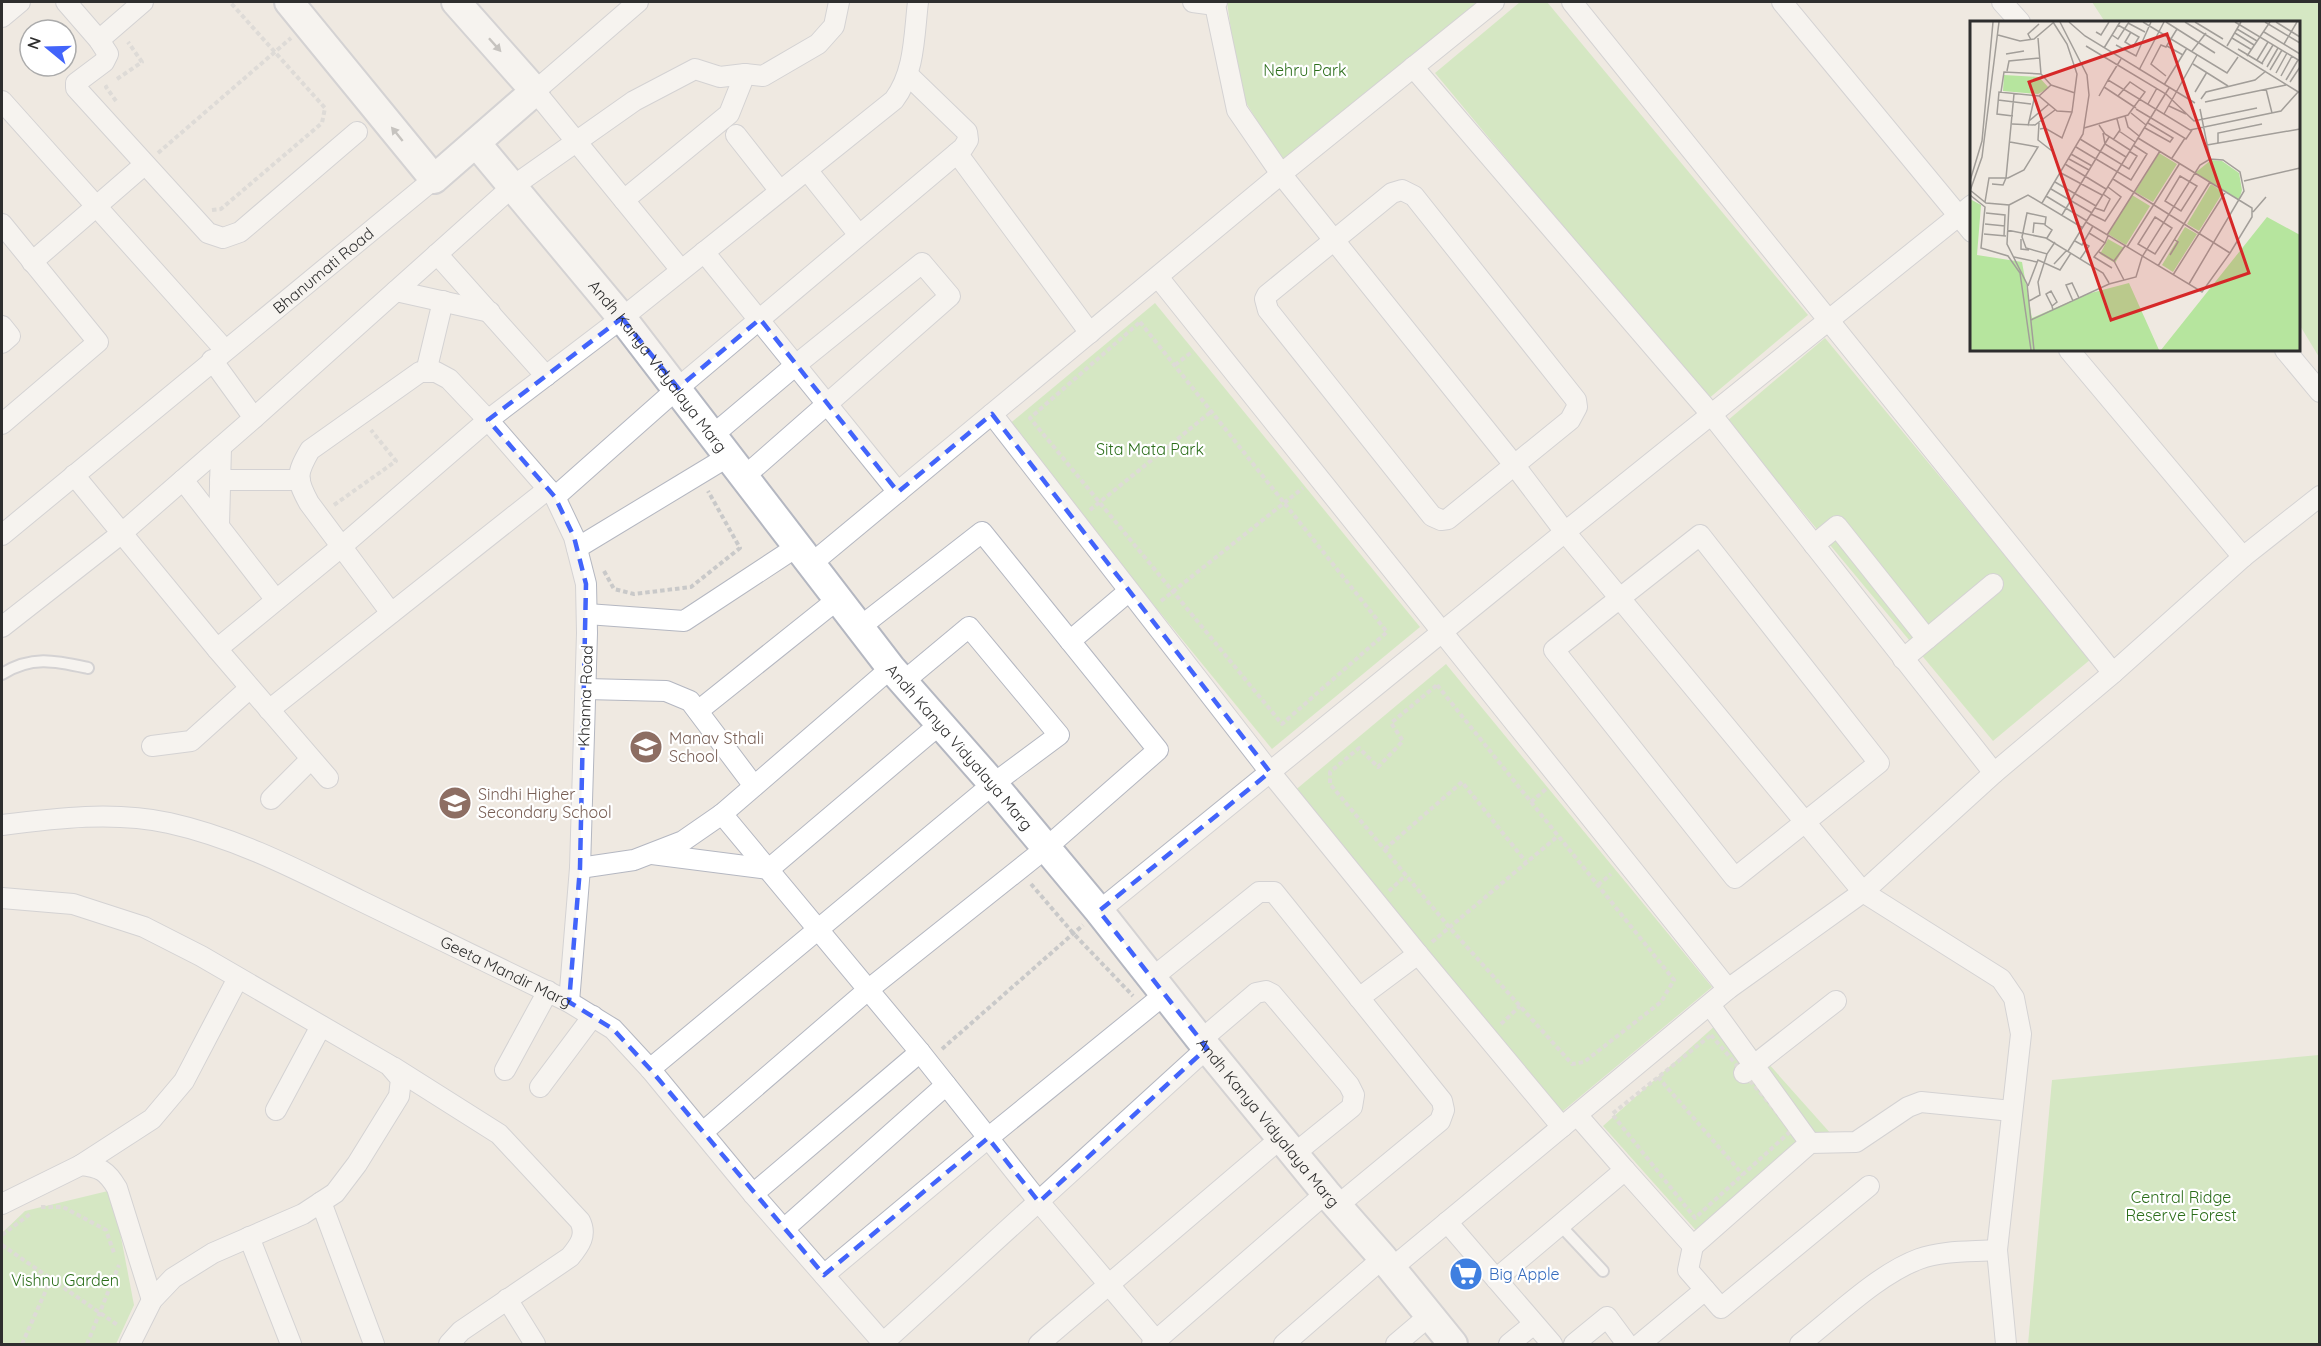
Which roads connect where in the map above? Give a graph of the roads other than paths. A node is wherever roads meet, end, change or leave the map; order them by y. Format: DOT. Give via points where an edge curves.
graph roads {
  1 [pos="20,2"];
  2 [pos="66,2"];
  3 [pos="143,2"];
  4 [pos="456,2"];
  5 [pos="638,2"];
  6 [pos="839,2"];
  7 [pos="918,2"];
  8 [pos="1193,2"];
  9 [pos="1494,2"];
  10 [pos="1572,2"];
  11 [pos="1782,2"];
  12 [pos="2002,2"];
  13 [pos="1216,3"];
  14 [pos="298,12"];
  15 [pos="2,17"];
  16 [pos="2019,21"];
  17 [pos="99,40"];
  18 [pos="1413,67"];
  19 [pos="745,75"];
  20 [pos="908,75"];
  21 [pos="535,91"];
  22 [pos="2,101"];
  23 [pos="357,132"];
  24 [pos="736,135"];
  25 [pos="576,142"];
  26 [pos="476,143"];
  27 [pos="957,153"];
  28 [pos="144,165"];
  29 [pos="807,170"];
  30 [pos="1281,174"];
  31 [pos="434,179"];
  32 [pos="512,187"];
  33 [pos="780,191"];
  34 [pos="624,200"];
  35 [pos="96,206"];
  36 [pos="1965,211"];
  37 [pos="2,224"];
  38 [pos="1970,228"];
  39 [pos="859,235"];
  40 [pos="1335,242"];
  41 [pos="704,252"];
  42 [pos="437,254"];
  43 [pos="32,262"];
  44 [pos="681,270"];
  45 [pos="1158,277"];
  46 [pos="396,291"];
  47 [pos="443,301"];
  48 [pos="490,312"];
  49 [pos="622,318"];
  50 [pos="760,319"];
  51 [pos="1829,320"];
  52 [pos="2,326"];
  53 [pos="1090,333"];
  54 [pos="2,343"];
  55 [pos="2070,351"];
  56 [pos="2286,351"];
  57 [pos="218,355"];
  58 [pos="797,364"];
  59 [pos="426,372"];
  60 [pos="546,376"];
  61 [pos="678,388"];
  62 [pos="2319,392"];
  63 [pos="828,403"];
  64 [pos="992,414"];
  65 [pos="1711,414"];
  66 [pos="254,418"];
  67 [pos="488,420"];
  68 [pos="2,424"];
  69 [pos="221,447"];
  70 [pos="729,456"];
  71 [pos="1515,465"];
  72 [pos="74,475"];
  73 [pos="183,480"];
  74 [pos="220,480"];
  75 [pos="300,480"];
  76 [pos="898,492"];
  77 [pos="551,493"];
  78 [pos="2319,496"];
  79 [pos="219,526"];
  80 [pos="1565,531"];
  81 [pos="122,533"];
  82 [pos="2,535"];
  83 [pos="582,545"];
  84 [pos="1814,545"];
  85 [pos="341,547"];
  86 [pos="804,555"];
  87 [pos="2243,558"];
  88 [pos="1882,583"];
  89 [pos="1993,584"];
  90 [pos="1129,591"];
  91 [pos="1620,598"];
  92 [pos="838,599"];
  93 [pos="276,600"];
  94 [pos="1858,601"];
  95 [pos="391,614"];
  96 [pos="587,614"];
  97 [pos="2,627"];
  98 [pos="860,627"];
  99 [pos="1442,632"];
  100 [pos="1927,639"];
  101 [pos="1070,641"];
  102 [pos="217,649"];
  103 [pos="1903,658"];
  104 [pos="88,668"];
  105 [pos="2113,673"];
  106 [pos="2,674"];
  107 [pos="897,675"];
  108 [pos="250,688"];
  109 [pos="586,689"];
  110 [pos="269,710"];
  111 [pos="698,711"];
  112 [pos="940,724"];
  113 [pos="152,746"];
  114 [pos="311,759"];
  115 [pos="1270,772"];
  116 [pos="1994,773"];
  117 [pos="328,778"];
  118 [pos="993,784"];
  119 [pos="754,786"];
  120 [pos="271,799"];
  121 [pos="722,814"];
  122 [pos="1804,821"];
  123 [pos="2,825"];
  124 [pos="1046,848"];
  125 [pos="651,854"];
  126 [pos="580,868"];
  127 [pos="769,869"];
  128 [pos="1863,892"];
  129 [pos="2,898"];
  130 [pos="1099,911"];
  131 [pos="819,928"];
  132 [pos="1418,954"];
  133 [pos="238,978"];
  134 [pos="1158,986"];
  135 [pos="869,989"];
  136 [pos="1728,989"];
  137 [pos="548,991"];
  138 [pos="1359,998"];
  139 [pos="1836,1001"];
  140 [pos="569,1002"];
  141 [pos="1710,1005"];
  142 [pos="592,1016"];
  143 [pos="321,1026"];
  144 [pos="1204,1044"];
  145 [pos="924,1057"];
  146 [pos="388,1065"];
  147 [pos="650,1069"];
  148 [pos="1749,1069"];
  149 [pos="505,1070"];
  150 [pos="946,1085"];
  151 [pos="540,1087"];
  152 [pos="276,1110"];
  153 [pos="2012,1111"];
  154 [pos="1569,1121"];
  155 [pos="703,1132"];
  156 [pos="988,1138"];
  157 [pos="1810,1143"];
  158 [pos="1288,1146"];
  159 [pos="81,1165"];
  160 [pos="1625,1170"];
  161 [pos="1869,1186"];
  162 [pos="753,1194"];
  163 [pos="1331,1199"];
  164 [pos="321,1202"];
  165 [pos="1039,1202"];
  166 [pos="2,1204"];
  167 [pos="1448,1222"];
  168 [pos="1560,1225"];
  169 [pos="784,1229"];
  170 [pos="249,1238"];
  171 [pos="1693,1246"];
  172 [pos="1997,1250"];
  173 [pos="1388,1263"];
  174 [pos="1603,1271"];
  175 [pos="824,1275"];
  176 [pos="1496,1279"];
  177 [pos="1108,1285"];
  178 [pos="1705,1290"];
  179 [pos="507,1299"];
  180 [pos="152,1300"];
  181 [pos="1429,1316"];
  182 [pos="1534,1324"];
  183 [pos="136,1342"];
  184 [pos="1156,1343"];
  185 [pos="291,1344"];
  186 [pos="374,1344"];
  187 [pos="449,1344"];
  188 [pos="535,1344"];
  189 [pos="883,1344"];
  190 [pos="1040,1344"];
  191 [pos="1284,1344"];
  192 [pos="1396,1344"];
  193 [pos="1453,1344"];
  194 [pos="1509,1344"];
  195 [pos="1552,1344"];
  196 [pos="1574,1344"];
  197 [pos="1627,1344"];
  198 [pos="1640,1344"];
  199 [pos="1800,1344"];
  200 [pos="2006,1344"];
  1 -- 15 [label="street"];
  2 -- 17 [label="street"];
  3 -- 17 [label="street"];
  4 -- 21 [label="street, one-way"];
  5 -- 21 [label="street, Bhanumati Road"];
  6 -- 19 [label="street" via="834,26 818,44 763,76"];
  7 -- 20 [label="street"];
  8 -- 13 [label="street"];
  9 -- 18 [label="street"];
  10 -- 51 [label="street"];
  11 -- 36 [label="street"];
  12 -- 16 [label="street"];
  13 -- 30 [label="street" via="1237,110"];
  31 -- 14 [label="street, one-way"];
  17 -- 28 [label="street" via="107,59 76,83 76,88"];
  18 -- 30 [label="street"];
  18 -- 65 [label="street"];
  19 -- 25 [label="street" via="720,77 695,69 634,101"];
  19 -- 34 [label="street" via="729,114"];
  20 -- 27 [label="street" via="967,132 968,140"];
  20 -- 29 [label="street" via="894,100"];
  21 -- 25 [label="street"];
  21 -- 26 [label="street, Bhanumati Road"];
  22 -- 35 [label="street"];
  23 -- 28 [label="street" via="240,232 223,238 208,233"];
  24 -- 33 [label="street"];
  25 -- 32 [label="street"];
  25 -- 34 [label="street"];
  26 -- 31 [label="street, Bhanumati Road"];
  26 -- 32 [label="street, Andh Kanya Vidyalaya Marg"];
  27 -- 39 [label="street"];
  27 -- 53 [label="street"];
  28 -- 35 [label="street"];
  29 -- 33 [label="street"];
  29 -- 39 [label="street"];
  30 -- 40 [label="street"];
  30 -- 45 [label="street"];
  31 -- 57 [label="street, Bhanumati Road"];
  32 -- 42 [label="street"];
  32 -- 49 [label="street, Andh Kanya Vidyalaya Marg"];
  33 -- 41 [label="street"];
  34 -- 44 [label="street"];
  35 -- 43 [label="street"];
  35 -- 57 [label="street"];
  36 -- 38 [label="street"];
  36 -- 51 [label="street"];
  37 -- 43 [label="street"];
  39 -- 50 [label="street"];
  40 -- 71 [label="street"];
  40 -- 71 [label="street" via="1392,194 1402,190 1414,196 1576,400 1570,420"];
  40 -- 71 [label="street" via="1267,295 1265,305 1432,516 1448,519"];
  41 -- 44 [label="street"];
  41 -- 50 [label="street"];
  42 -- 46 [label="street"];
  42 -- 48 [label="street"];
  43 -- 68 [label="street" via="98,342"];
  44 -- 49 [label="street"];
  45 -- 53 [label="street"];
  45 -- 99 [label="street"];
  46 -- 47 [label="street"];
  46 -- 66 [label="street"];
  47 -- 48 [label="street"];
  47 -- 59 [label="street"];
  48 -- 60 [label="street"];
  49 -- 60 [label="street"];
  49 -- 61 [label="street, Andh Kanya Vidyalaya Marg"];
  50 -- 58 [label="street"];
  50 -- 61 [label="street"];
  51 -- 65 [label="street"];
  51 -- 105 [label="street"];
  52 -- 54 [label="street" via="10,336"];
  53 -- 64 [label="street"];
  55 -- 87 [label="street"];
  56 -- 62 [label="street"];
  57 -- 66 [label="street"];
  57 -- 72 [label="street, Bhanumati Road"];
  58 -- 63 [label="street"];
  58 -- 63 [label="street" via="922,264 950,296"];
  58 -- 70 [label="street"];
  59 -- 67 [label="street, Khanna Road" via="449,379"];
  59 -- 75 [label="street" via="420,372 310,450 300,467"];
  60 -- 67 [label="street"];
  61 -- 70 [label="street, Andh Kanya Vidyalaya Marg"];
  61 -- 77 [label="street"];
  63 -- 70 [label="street"];
  63 -- 76 [label="street"];
  64 -- 76 [label="street"];
  64 -- 90 [label="street"];
  65 -- 80 [label="street"];
  65 -- 84 [label="street"];
  66 -- 69 [label="street"];
  67 -- 77 [label="street, Khanna Road"];
  67 -- 85 [label="street"];
  69 -- 73 [label="street"];
  69 -- 74 [label="street"];
  70 -- 83 [label="street"];
  70 -- 86 [label="street, Andh Kanya Vidyalaya Marg"];
  71 -- 80 [label="street"];
  72 -- 81 [label="street"];
  72 -- 82 [label="street, Bhanumati Road"];
  73 -- 79 [label="street"];
  73 -- 81 [label="street"];
  74 -- 75 [label="street"];
  74 -- 79 [label="street"];
  75 -- 85 [label="street" via="309,503"];
  76 -- 86 [label="street"];
  77 -- 83 [label="street, Khanna Road"];
  77 -- 95 [label="street"];
  78 -- 87 [label="street"];
  79 -- 93 [label="street"];
  80 -- 91 [label="street"];
  80 -- 99 [label="street"];
  81 -- 97 [label="street"];
  81 -- 102 [label="street"];
  83 -- 96 [label="street, Khanna Road"];
  84 -- 88 [label="street" via="1837,526"];
  84 -- 94 [label="street"];
  85 -- 93 [label="street"];
  85 -- 95 [label="street"];
  86 -- 92 [label="street, Andh Kanya Vidyalaya Marg"];
  86 -- 96 [label="street" via="684,621"];
  87 -- 105 [label="street"];
  88 -- 94 [label="street"];
  88 -- 100 [label="street"];
  89 -- 100 [label="street"];
  90 -- 101 [label="street"];
  90 -- 115 [label="street"];
  91 -- 122 [label="street"];
  91 -- 122 [label="street" via="1554,650 1735,878"];
  91 -- 122 [label="street" via="1700,535 1880,764"];
  92 -- 98 [label="street, Andh Kanya Vidyalaya Marg"];
  92 -- 111 [label="street"];
  93 -- 102 [label="street"];
  94 -- 103 [label="street"];
  95 -- 110 [label="street"];
  96 -- 109 [label="street, Khanna Road"];
  98 -- 101 [label="street" via="982,532"];
  98 -- 107 [label="street, Andh Kanya Vidyalaya Marg"];
  99 -- 115 [label="street"];
  99 -- 136 [label="street"];
  100 -- 103 [label="street"];
  101 -- 124 [label="street" via="1158,750"];
  102 -- 108 [label="street"];
  103 -- 116 [label="street"];
  104 -- 106 [label="lane" via="47,660 11,668"];
  105 -- 116 [label="street"];
  107 -- 112 [label="street, Andh Kanya Vidyalaya Marg"];
  107 -- 118 [label="street" via="945,658 969,627 1059,735"];
  107 -- 119 [label="street"];
  108 -- 110 [label="street"];
  108 -- 113 [label="street" via="191,741"];
  109 -- 111 [label="street" via="666,691 690,701"];
  109 -- 126 [label="street, Khanna Road"];
  110 -- 114 [label="street"];
  111 -- 119 [label="street"];
  112 -- 118 [label="street, Andh Kanya Vidyalaya Marg"];
  112 -- 127 [label="street"];
  114 -- 117 [label="street"];
  114 -- 120 [label="street"];
  115 -- 130 [label="street"];
  115 -- 132 [label="street"];
  116 -- 128 [label="street"];
  118 -- 124 [label="street, Andh Kanya Vidyalaya Marg"];
  118 -- 131 [label="street"];
  119 -- 121 [label="street"];
  121 -- 125 [label="street" via="683,842"];
  121 -- 127 [label="street"];
  122 -- 128 [label="street"];
  123 -- 137 [label="street, Geeta Mandir Marg" via="111,816 168,823 230,840"];
  124 -- 130 [label="street, Andh Kanya Vidyalaya Marg"];
  124 -- 135 [label="street"];
  125 -- 126 [label="street"];
  125 -- 127 [label="street"];
  126 -- 140 [label="street, Khanna Road"];
  127 -- 131 [label="street"];
  128 -- 136 [label="street"];
  128 -- 153 [label="street" via="2010,989 2021,1034"];
  129 -- 133 [label="street" via="73,904 144,927"];
  130 -- 134 [label="street, Andh Kanya Vidyalaya Marg"];
  131 -- 135 [label="street"];
  131 -- 147 [label="street"];
  132 -- 138 [label="street"];
  132 -- 154 [label="street"];
  133 -- 143 [label="street"];
  133 -- 159 [label="street" via="184,1081 152,1119"];
  134 -- 138 [label="street" via="1259,892 1267,890 1274,892"];
  134 -- 144 [label="street, Andh Kanya Vidyalaya Marg"];
  134 -- 156 [label="street"];
  135 -- 145 [label="street"];
  135 -- 155 [label="street"];
  136 -- 141 [label="street"];
  137 -- 140 [label="street, Geeta Mandir Marg"];
  137 -- 149 [label="street"];
  138 -- 163 [label="street" via="1442,1101 1444,1110 1440,1121"];
  139 -- 148 [label="street"];
  140 -- 142 [label="street, Geeta Mandir Marg"];
  141 -- 148 [label="street"];
  141 -- 154 [label="street"];
  142 -- 147 [label="street, Geeta Mandir Marg" via="613,1029"];
  142 -- 151 [label="street"];
  143 -- 146 [label="street"];
  143 -- 152 [label="street"];
  144 -- 158 [label="street, Andh Kanya Vidyalaya Marg"];
  144 -- 158 [label="street" via="1256,993 1266,991 1349,1085 1354,1095 1352,1107"];
  144 -- 165 [label="street"];
  145 -- 150 [label="street"];
  145 -- 162 [label="street"];
  146 -- 164 [label="street" via="401,1079 399,1096 357,1164 335,1193"];
  146 -- 179 [label="street" via="499,1134 580,1221 584,1229 582,1239 570,1257"];
  147 -- 155 [label="street, Geeta Mandir Marg"];
  148 -- 157 [label="street"];
  150 -- 156 [label="street"];
  150 -- 169 [label="street"];
  153 -- 157 [label="street" via="1921,1102 1856,1142"];
  153 -- 172 [label="street"];
  154 -- 160 [label="street"];
  154 -- 167 [label="street"];
  155 -- 162 [label="street, Geeta Mandir Marg"];
  156 -- 165 [label="street"];
  156 -- 175 [label="street"];
  157 -- 171 [label="street"];
  158 -- 163 [label="street, Andh Kanya Vidyalaya Marg"];
  158 -- 177 [label="street"];
  159 -- 166 [label="street"];
  159 -- 180 [label="street" via="94,1166 109,1174 117,1188"];
  160 -- 168 [label="street"];
  160 -- 171 [label="street"];
  161 -- 178 [label="street" via="1721,1308"];
  162 -- 169 [label="street, Geeta Mandir Marg"];
  163 -- 173 [label="street, Andh Kanya Vidyalaya Marg"];
  163 -- 184 [label="street"];
  164 -- 170 [label="street"];
  164 -- 186 [label="street"];
  165 -- 177 [label="street"];
  165 -- 189 [label="street"];
  167 -- 173 [label="street"];
  167 -- 176 [label="street"];
  168 -- 174 [label="lane"];
  168 -- 176 [label="street"];
  169 -- 175 [label="street, Geeta Mandir Marg"];
  170 -- 180 [label="street" via="213,1253 173,1278"];
  170 -- 185 [label="street"];
  171 -- 178 [label="street" via="1688,1270"];
  172 -- 199 [label="street" via="1920,1258 1888,1274"];
  172 -- 200 [label="street"];
  173 -- 181 [label="street, Andh Kanya Vidyalaya Marg"];
  173 -- 191 [label="street"];
  175 -- 189 [label="street, Geeta Mandir Marg"];
  176 -- 182 [label="street"];
  177 -- 184 [label="street"];
  177 -- 190 [label="street"];
  178 -- 198 [label="street"];
  179 -- 187 [label="street"];
  179 -- 188 [label="street"];
  180 -- 183 [label="street"];
  181 -- 192 [label="street"];
  181 -- 193 [label="street, Andh Kanya Vidyalaya Marg"];
  182 -- 194 [label="street"];
  182 -- 195 [label="street"];
  196 -- 197 [label="street" via="1607,1317"];
}
